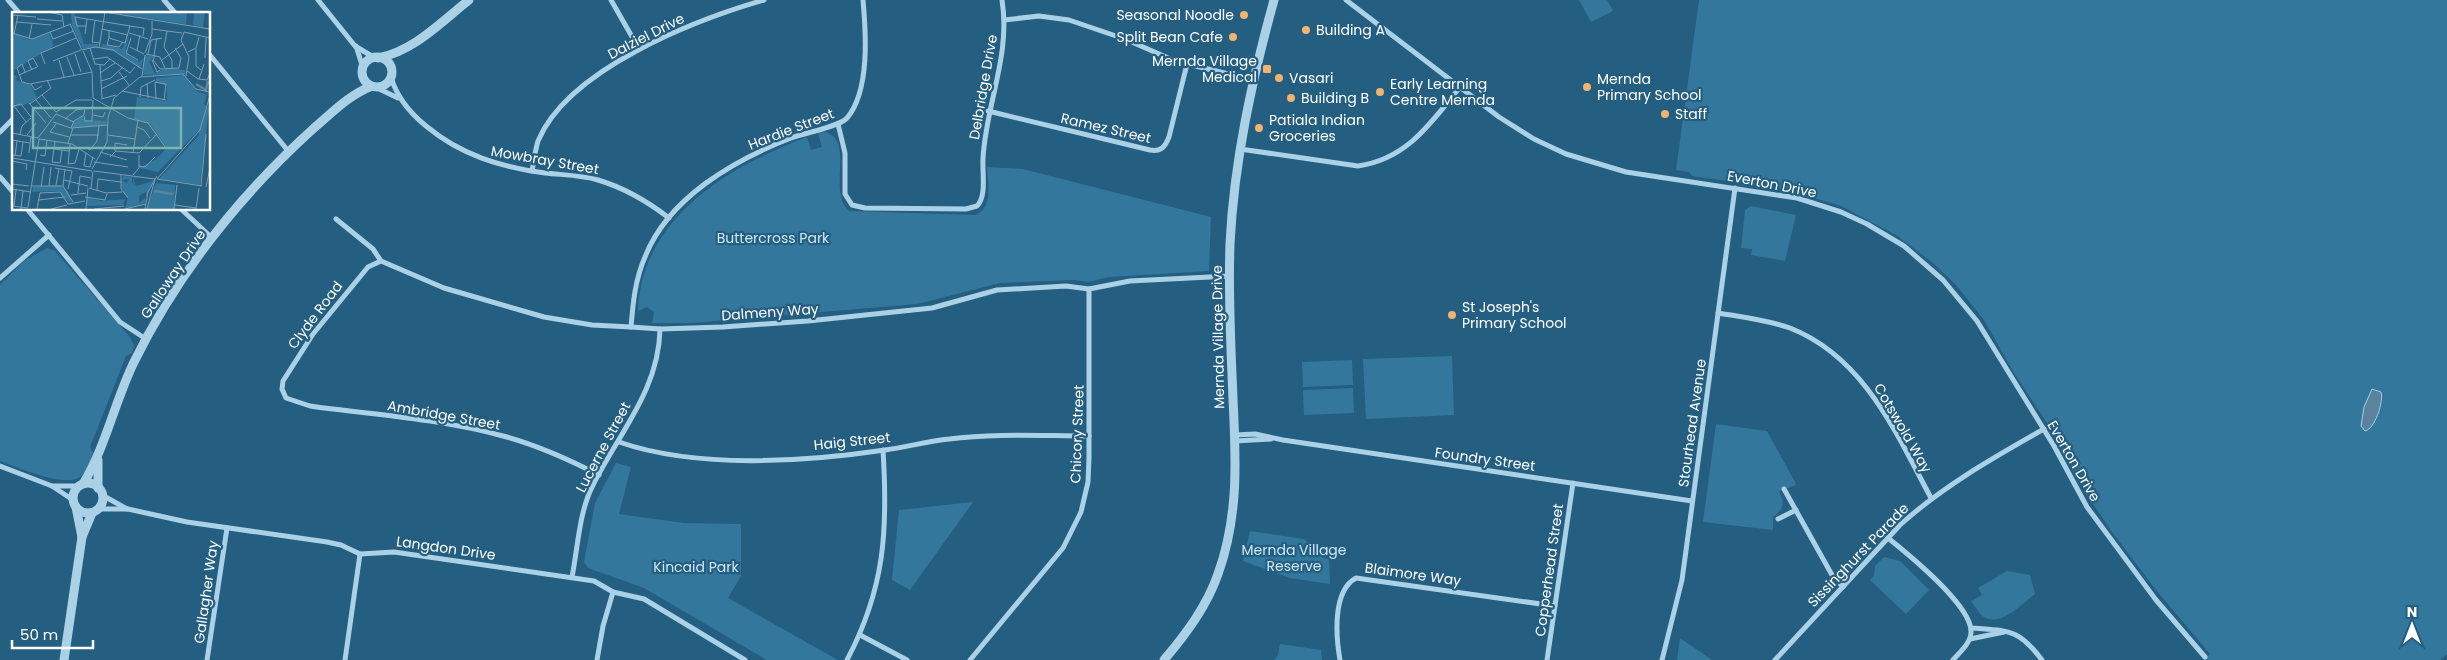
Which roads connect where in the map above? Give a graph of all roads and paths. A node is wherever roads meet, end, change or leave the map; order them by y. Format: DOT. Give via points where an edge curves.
graph roads {
  1 [pos="8,0"];
  2 [pos="164,0"];
  3 [pos="318,0"];
  4 [pos="469,0"];
  5 [pos="610,0"];
  6 [pos="764,0"];
  7 [pos="864,0"];
  8 [pos="1002,0"];
  9 [pos="1274,0"];
  10 [pos="1346,0"];
  11 [pos="18,12"];
  12 [pos="174,12"];
  13 [pos="1004,20"];
  14 [pos="355,46"];
  15 [pos="406,49"];
  16 [pos="639,49"];
  17 [pos="210,55"];
  18 [pos="376,58"];
  19 [pos="1187,64"];
  20 [pos="363,70"];
  21 [pos="392,75"];
  22 [pos="1253,80"];
  23 [pos="374,87"];
  24 [pos="1460,87"];
  25 [pos="352,95"];
  26 [pos="399,98"];
  27 [pos="988,111"];
  28 [pos="12,120"];
  29 [pos="6,124"];
  30 [pos="838,124"];
  31 [pos="0,127"];
  32 [pos="0,132"];
  33 [pos="1240,149"];
  34 [pos="289,152"];
  35 [pos="532,171"];
  36 [pos="0,177"];
  37 [pos="1735,188"];
  38 [pos="12,191"];
  39 [pos="28,210"];
  40 [pos="182,210"];
  41 [pos="669,218"];
  42 [pos="336,219"];
  43 [pos="49,235"];
  44 [pos="212,238"];
  45 [pos="381,261"];
  46 [pos="1230,276"];
  47 [pos="0,278"];
  48 [pos="1088,289"];
  49 [pos="1718,313"];
  50 [pos="631,327"];
  51 [pos="660,329"];
  52 [pos="146,339"];
  53 [pos="283,394"];
  54 [pos="2044,429"];
  55 [pos="1089,436"];
  56 [pos="1235,438"];
  57 [pos="619,442"];
  58 [pos="883,450"];
  59 [pos="99,453"];
  60 [pos="0,466"];
  61 [pos="599,474"];
  62 [pos="1573,483"];
  63 [pos="81,485"];
  64 [pos="52,486"];
  65 [pos="1784,489"];
  66 [pos="100,491"];
  67 [pos="1931,498"];
  68 [pos="1692,501"];
  69 [pos="74,504"];
  70 [pos="128,509"];
  71 [pos="1796,510"];
  72 [pos="95,511"];
  73 [pos="1778,520"];
  74 [pos="227,528"];
  75 [pos="82,537"];
  76 [pos="1888,538"];
  77 [pos="360,554"];
  78 [pos="572,577"];
  79 [pos="1843,587"];
  80 [pos="613,592"];
  81 [pos="1555,606"];
  82 [pos="1971,628"];
  83 [pos="2006,631"];
  84 [pos="860,635"];
  85 [pos="1970,639"];
  86 [pos="2205,657"];
  87 [pos="64,660"];
  88 [pos="207,660"];
  89 [pos="346,660"];
  90 [pos="597,660"];
  91 [pos="745,660"];
  92 [pos="847,660"];
  93 [pos="907,660"];
  94 [pos="970,660"];
  95 [pos="1164,660"];
  96 [pos="1340,660"];
  97 [pos="1547,660"];
  98 [pos="1662,660"];
  99 [pos="1775,660"];
  100 [pos="1953,660"];
  101 [pos="2042,660"];
  1 -- 11 [label="street"];
  2 -- 12 [label="street"];
  3 -- 14 [label="street"];
  4 -- 15 [label="street"];
  5 -- 16 [label="street"];
  6 -- 16 [label="street, Dalziel Drive" via="705,19"];
  7 -- 30 [label="street, Hardie Street" via="865,55 860,87 848,117"];
  8 -- 13 [label="street, Delbridge Drive"];
  9 -- 22 [label="street, Mernda Village Drive"];
  10 -- 24 [label="street, Everton Drive"];
  13 -- 19 [label="street" via="1038,16 1069,20"];
  13 -- 27 [label="street, Delbridge Drive" via="1002,63"];
  14 -- 18 [label="street"];
  14 -- 20 [label="street"];
  15 -- 18 [label="street"];
  15 -- 21 [label="street"];
  16 -- 35 [label="street, Dalziel Drive" via="582,88 553,117 539,140"];
  17 -- 34 [label="street"];
  18 -- 20 [label="street" via="368,61"];
  18 -- 21 [label="street" via="389,64"];
  19 -- 22 [label="street"];
  19 -- 27 [label="street, Ramez Street" via="1169,137 1159,150"];
  20 -- 23 [label="street" via="365,81"];
  20 -- 25 [label="street, Galloway Drive"];
  21 -- 23 [label="street" via="385,85"];
  21 -- 26 [label="street, Mowbray Street"];
  22 -- 33 [label="street, Mernda Village Drive"];
  23 -- 25 [label="street, Galloway Drive"];
  23 -- 26 [label="street, Mowbray Street"];
  24 -- 33 [label="street" via="1420,136 1371,164 1358,166"];
  24 -- 37 [label="street, Everton Drive" via="1518,130 1566,154 1626,172"];
  25 -- 34 [label="street, Galloway Drive"];
  26 -- 35 [label="street, Mowbray Street" via="417,118 457,148 494,164"];
  27 -- 30 [label="street, Delbridge Drive" via="982,197 977,206 966,210 852,205 845,194 844,148"];
  28 -- 29 [label="street"];
  29 -- 31 [label="street"];
  29 -- 32 [label="street"];
  30 -- 41 [label="street, Hardie Street" via="781,142 741,161 701,188"];
  33 -- 46 [label="street, Mernda Village Drive" via="1234,192"];
  34 -- 44 [label="street, Galloway Drive"];
  35 -- 41 [label="street, Mowbray Street" via="584,177 610,184 638,196"];
  36 -- 38 [label="street"];
  37 -- 49 [label="street, Stourhead Avenue"];
  37 -- 54 [label="street, Everton Drive" via="1818,204 1866,224 1904,246 1943,280 1977,321"];
  39 -- 43 [label="street"];
  40 -- 44 [label="street"];
  41 -- 50 [label="street, Hardie Street" via="652,242 639,272"];
  42 -- 45 [label="street, Dalmeny Way" via="373,249"];
  43 -- 47 [label="street"];
  43 -- 52 [label="street" via="120,322"];
  44 -- 52 [label="street, Galloway Drive"];
  45 -- 50 [label="street, Dalmeny Way" via="444,288 510,308 592,324"];
  45 -- 53 [label="street, Clyde Road" via="368,267 313,334 283,381"];
  46 -- 48 [label="street, Dalmeny Way" via="1130,281"];
  46 -- 56 [label="street, Mernda Village Drive"];
  48 -- 51 [label="street, Dalmeny Way" via="1066,286 997,290 932,308 899,312"];
  48 -- 55 [label="street, Chicory Street"];
  49 -- 67 [label="street, Cotswold Way" via="1791,329 1839,358 1874,396"];
  49 -- 68 [label="street, Stourhead Avenue"];
  50 -- 51 [label="street, Dalmeny Way"];
  51 -- 57 [label="street, Lucerne Street" via="657,363"];
  52 -- 59 [label="street, Galloway Drive" via="124,384"];
  53 -- 61 [label="street, Ambridge Street" via="296,403 310,406 503,436"];
  54 -- 67 [label="street, Sissinghurst Parade"];
  54 -- 86 [label="street, Everton Drive" via="2076,489 2106,534"];
  55 -- 58 [label="street, Haig Street" via="1005,435 949,439"];
  55 -- 94 [label="street, Chicory Street" via="1085,498 1067,541"];
  56 -- 62 [label="street, Foundry Street" via="1256,434"];
  56 -- 95 [label="street, Mernda Village Drive" via="1234,514 1218,575 1191,626"];
  57 -- 58 [label="street, Haig Street" via="680,456 727,459 781,459"];
  57 -- 61 [label="street, Lucerne Street"];
  58 -- 84 [label="street" via="883,552 874,595"];
  59 -- 63 [label="street, Galloway Drive"];
  59 -- 66 [label="street, Galloway Drive"];
  60 -- 64 [label="street"];
  61 -- 78 [label="street, Lucerne Street" via="586,500"];
  62 -- 68 [label="street, Foundry Street"];
  62 -- 81 [label="street, Copperhead Street"];
  63 -- 64 [label="street"];
  63 -- 66 [label="street" via="91,484"];
  63 -- 69 [label="street" via="73,495"];
  64 -- 69 [label="street"];
  65 -- 71 [label="street"];
  66 -- 70 [label="street, Langdon Drive"];
  66 -- 72 [label="street" via="102,500"];
  67 -- 76 [label="street, Sissinghurst Parade"];
  68 -- 98 [label="street, Stourhead Avenue" via="1680,596"];
  69 -- 72 [label="street" via="83,512"];
  69 -- 75 [label="street"];
  70 -- 72 [label="street, Langdon Drive"];
  70 -- 74 [label="street, Langdon Drive"];
  71 -- 73 [label="street"];
  71 -- 79 [label="street" via="1832,575"];
  72 -- 75 [label="street"];
  74 -- 77 [label="street, Langdon Drive" via="335,544"];
  74 -- 88 [label="street, Gallagher Way"];
  75 -- 87 [label="street"];
  76 -- 79 [label="street, Sissinghurst Parade"];
  76 -- 82 [label="street" via="1939,582"];
  77 -- 78 [label="street, Langdon Drive" via="394,552"];
  77 -- 89 [label="street"];
  78 -- 80 [label="street, Langdon Drive" via="594,581"];
  79 -- 99 [label="street, Sissinghurst Parade"];
  80 -- 90 [label="street"];
  80 -- 91 [label="street, Langdon Drive" via="644,599"];
  81 -- 96 [label="street, Blaimore Way" via="1356,578 1344,588 1341,601 1336,638"];
  81 -- 97 [label="street, Copperhead Street"];
  82 -- 83 [label="street"];
  82 -- 85 [label="street"];
  83 -- 85 [label="street"];
  83 -- 101 [label="street" via="2024,638"];
  84 -- 92 [label="street"];
  84 -- 93 [label="street"];
  85 -- 100 [label="street"];
}
